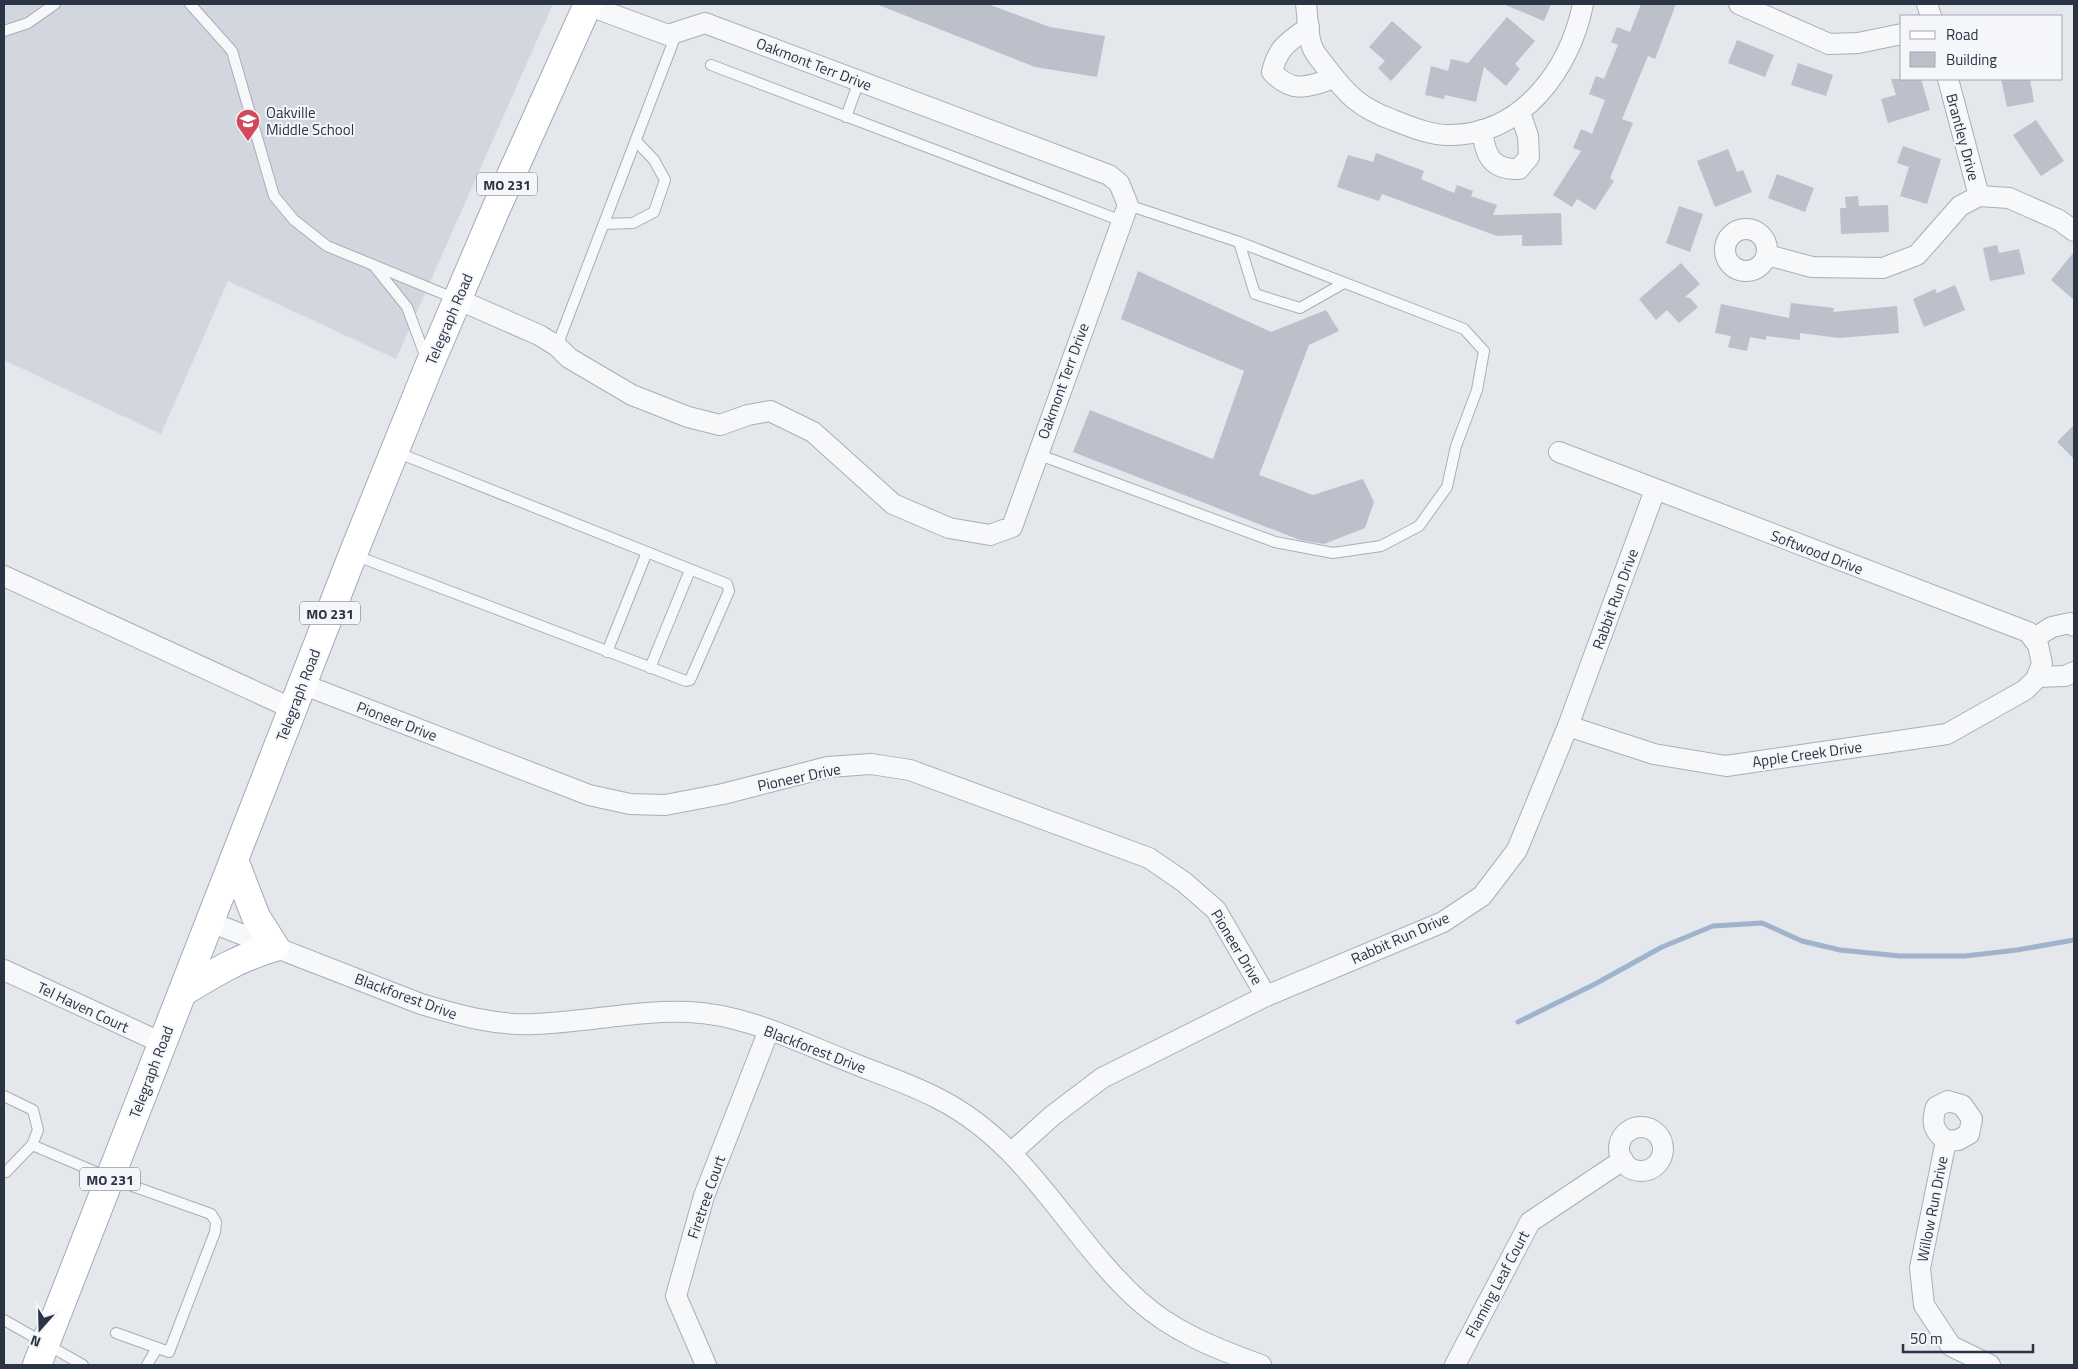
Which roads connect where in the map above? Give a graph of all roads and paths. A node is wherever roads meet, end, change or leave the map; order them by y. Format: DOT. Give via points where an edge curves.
graph roads {
  1 [pos="55,4"];
  2 [pos="190,4"];
  3 [pos="588,4"];
  4 [pos="1306,4"];
  5 [pos="1583,4"];
  6 [pos="1739,4"];
  7 [pos="1309,27"];
  8 [pos="4,31"];
  9 [pos="677,32"];
  10 [pos="1900,34"];
  11 [pos="710,66"];
  12 [pos="1334,78"];
  13 [pos="859,80"];
  14 [pos="1948,80"];
  15 [pos="1520,113"];
  16 [pos="846,117"];
  17 [pos="1482,130"];
  18 [pos="636,141"];
  19 [pos="1979,196"];
  20 [pos="1125,213"];
  21 [pos="604,224"];
  22 [pos="2074,231"];
  23 [pos="1239,242"];
  24 [pos="1767,255"];
  25 [pos="373,264"];
  26 [pos="1344,283"];
  27 [pos="457,299"];
  28 [pos="557,346"];
  29 [pos="429,366"];
  30 [pos="394,452"];
  31 [pos="1558,452"];
  32 [pos="1037,454"];
  33 [pos="1655,490"];
  34 [pos="646,552"];
  35 [pos="353,554"];
  36 [pos="690,570"];
  37 [pos="4,576"];
  38 [pos="2074,626"];
  39 [pos="2034,638"];
  40 [pos="607,652"];
  41 [pos="650,668"];
  42 [pos="2074,672"];
  43 [pos="2037,678"];
  44 [pos="297,697"];
  45 [pos="1568,726"];
  46 [pos="234,860"];
  47 [pos="210,922"];
  48 [pos="275,947"];
  49 [pos="4,970"];
  50 [pos="183,992"];
  51 [pos="1266,996"];
  52 [pos="769,1030"];
  53 [pos="162,1044"];
  54 [pos="4,1096"];
  55 [pos="1946,1141"];
  56 [pos="32,1145"];
  57 [pos="1012,1152"];
  58 [pos="1623,1160"];
  59 [pos="4,1172"];
  60 [pos="110,1178"];
  61 [pos="4,1320"];
  62 [pos="116,1333"];
  63 [pos="157,1348"];
  64 [pos="41,1355"];
  65 [pos="83,1365"];
  66 [pos="147,1365"];
  67 [pos="706,1365"];
  68 [pos="1261,1365"];
  69 [pos="1455,1365"];
  70 [pos="1990,1365"];
  1 -- 8 [label="lane" via="28,23"];
  2 -- 25 [label="lane" via="232,51 274,196 294,220 327,246"];
  3 -- 9 [label="street, Oakmont Terr Drive" via="668,35"];
  3 -- 27 [label="main road, Telegraph Road / MO 231"];
  4 -- 7 [label="street"];
  5 -- 15 [label="street" via="1566,53 1543,91"];
  6 -- 10 [label="street" via="1829,44"];
  7 -- 12 [label="street" via="1313,49"];
  7 -- 12 [label="street" via="1276,55 1272,72 1290,86 1309,86"];
  9 -- 13 [label="street, Oakmont Terr Drive" via="705,22"];
  9 -- 18 [label="lane"];
  11 -- 16 [label="lane"];
  12 -- 17 [label="street" via="1349,97 1377,115 1414,128 1450,135"];
  13 -- 16 [label="lane"];
  13 -- 20 [label="street, Oakmont Terr Drive" via="1109,175 1119,183"];
  14 -- 19 [label="street, Brantley Drive"];
  15 -- 17 [label="street"];
  15 -- 17 [label="street" via="1528,136 1529,157 1519,169 1496,165 1486,154"];
  16 -- 20 [label="lane"];
  18 -- 21 [label="lane"];
  18 -- 21 [label="lane" via="654,160 665,180 654,212 633,223"];
  19 -- 22 [label="street" via="2008,198 2059,220"];
  19 -- 24 [label="street, Brantley Drive" via="1960,206 1917,255 1883,268 1812,267"];
  20 -- 23 [label="lane"];
  20 -- 32 [label="street, Oakmont Terr Drive"];
  21 -- 28 [label="lane"];
  23 -- 26 [label="lane"];
  23 -- 26 [label="lane" via="1255,294 1300,308"];
  25 -- 27 [label="lane"];
  25 -- 29 [label="lane" via="407,307"];
  26 -- 32 [label="lane" via="1464,329 1484,351 1477,390 1456,446 1447,487 1418,526 1381,546 1333,553 1275,542"];
  27 -- 28 [label="street, Oakmont Terr Drive"];
  27 -- 29 [label="main road, Telegraph Road / MO 231"];
  28 -- 32 [label="street, Oakmont Terr Drive" via="569,358 632,395 688,416 720,425 770,411 813,432 892,504 949,528 990,535 1012,527"];
  29 -- 30 [label="main road, Telegraph Road / MO 231"];
  30 -- 34 [label="lane"];
  30 -- 35 [label="main road, Telegraph Road / MO 231"];
  31 -- 33 [label="street, Softwood Drive"];
  33 -- 39 [label="street, Softwood Drive" via="2028,632"];
  33 -- 45 [label="street, Rabbit Run Drive"];
  34 -- 36 [label="lane"];
  34 -- 40 [label="lane"];
  35 -- 40 [label="lane"];
  35 -- 44 [label="main road, Telegraph Road / MO 231"];
  36 -- 41 [label="lane"];
  36 -- 41 [label="lane" via="728,584 729,591 690,680 683,681"];
  37 -- 44 [label="street, Pioneer Drive"];
  38 -- 39 [label="street" via="2070,623 2052,627"];
  39 -- 43 [label="street" via="2042,664"];
  40 -- 41 [label="lane"];
  42 -- 43 [label="street" via="2065,676"];
  43 -- 45 [label="street, Apple Creek Drive" via="2025,690 1946,734 1726,766 1654,754"];
  44 -- 46 [label="main road, Telegraph Road / MO 231"];
  44 -- 51 [label="street, Pioneer Drive" via="589,795 630,804 666,805 828,768 871,764 910,770 1149,858 1216,910"];
  45 -- 51 [label="street, Rabbit Run Drive" via="1517,850 1482,896 1443,922"];
  46 -- 47 [label="main road, Telegraph Road / MO 231"];
  46 -- 48 [label="main road" via="256,917"];
  47 -- 48 [label="street, Blackforest Drive"];
  47 -- 50 [label="main road, Telegraph Road / MO 231"];
  48 -- 50 [label="main road" via="236,960"];
  48 -- 52 [label="street, Blackforest Drive" via="421,1004 494,1022 533,1024 666,1011 693,1012"];
  49 -- 53 [label="street, Tel Haven Court"];
  50 -- 53 [label="main road, Telegraph Road / MO 231"];
  51 -- 57 [label="street, Rabbit Run Drive" via="1102,1078"];
  52 -- 57 [label="street, Blackforest Drive" via="937,1098 968,1115"];
  52 -- 67 [label="street, Firetree Court" via="704,1196 676,1296"];
  53 -- 60 [label="main road, Telegraph Road / MO 231"];
  54 -- 56 [label="lane" via="33,1110 38,1130"];
  55 -- 70 [label="street, Willow Run Drive" via="1920,1268 1924,1305 1951,1346"];
  56 -- 59 [label="lane"];
  56 -- 60 [label="lane"];
  57 -- 68 [label="street, Blackforest Drive" via="1086,1244 1139,1301 1164,1321 1195,1339"];
  58 -- 69 [label="street, Flaming Leaf Court" via="1530,1222"];
  60 -- 63 [label="lane" via="211,1214 216,1222 169,1352"];
  60 -- 64 [label="main road, Telegraph Road / MO 231"];
  61 -- 64 [label="lane"];
  62 -- 63 [label="lane"];
  63 -- 66 [label="lane"];
  64 -- 65 [label="lane"];
}
